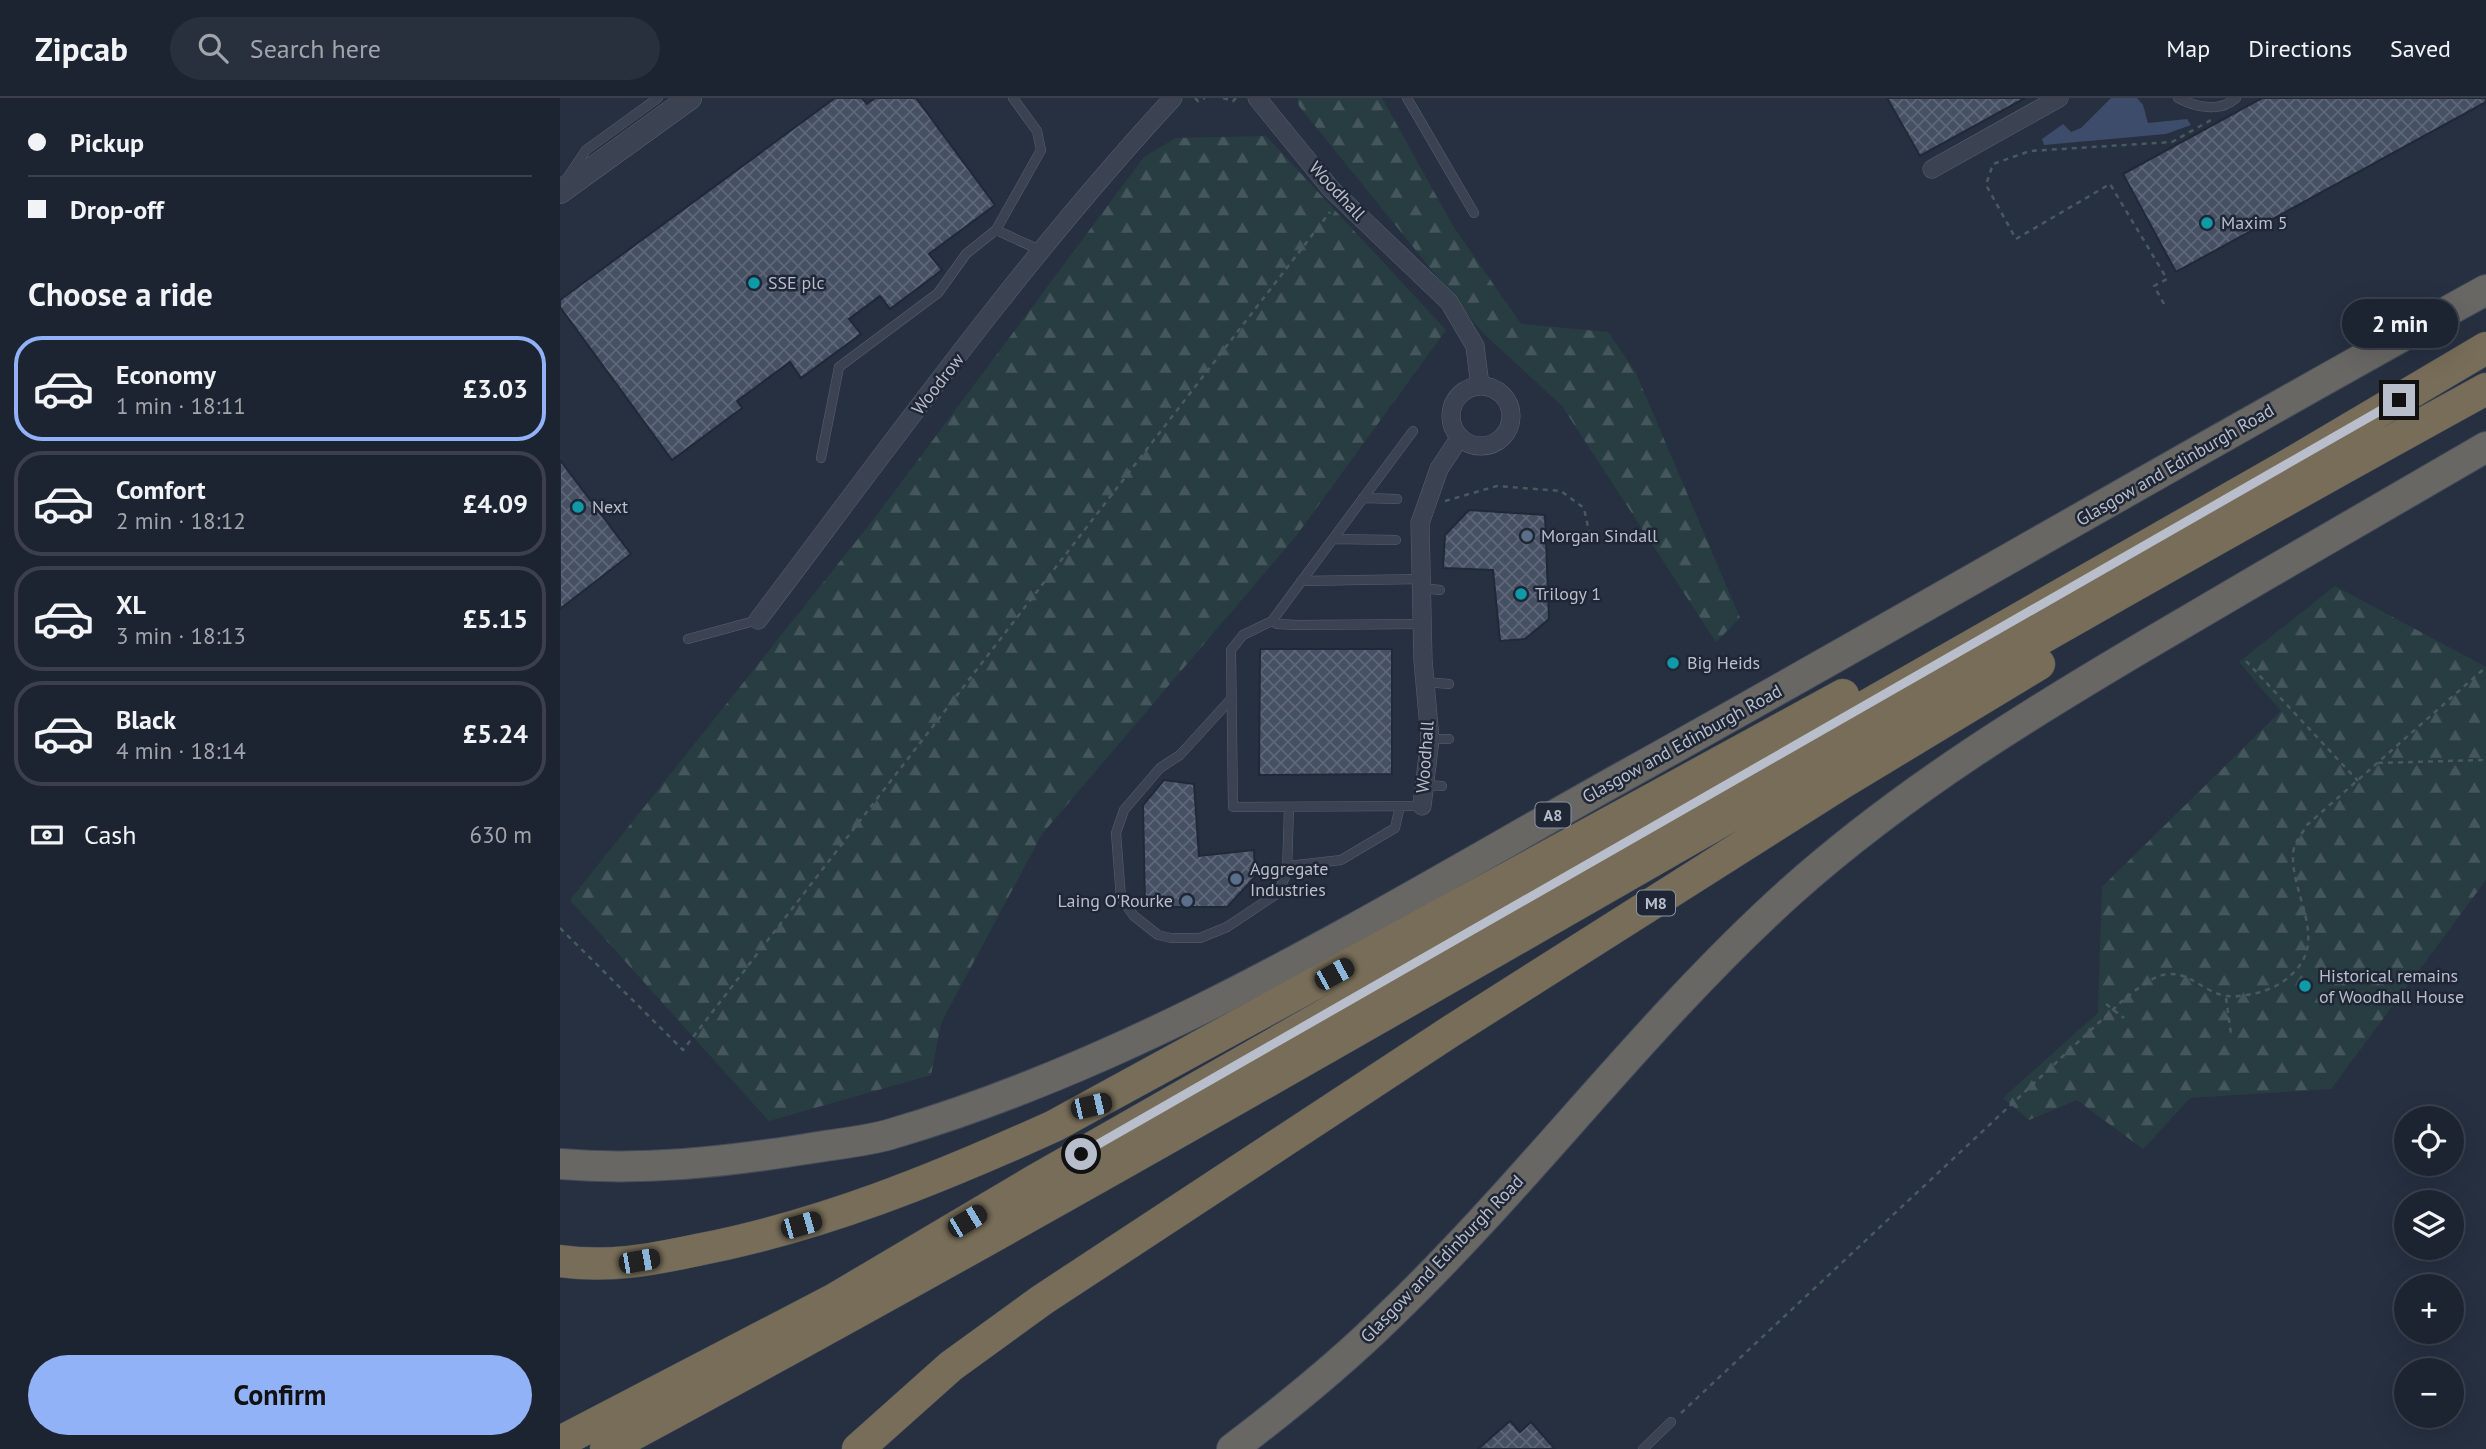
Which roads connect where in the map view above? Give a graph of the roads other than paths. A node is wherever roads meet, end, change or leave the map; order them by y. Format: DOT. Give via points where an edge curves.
graph roads {
  1 [pos="658,98"];
  2 [pos="690,98"];
  3 [pos="1013,98"];
  4 [pos="1173,98"];
  5 [pos="1258,98"];
  6 [pos="1407,98"];
  7 [pos="2059,98"];
  8 [pos="2178,98"];
  9 [pos="2234,100"];
  10 [pos="1932,169"];
  11 [pos="560,191"];
  12 [pos="1474,213"];
  13 [pos="996,230"];
  14 [pos="1042,251"];
  15 [pos="2486,290"];
  16 [pos="2486,347"];
  17 [pos="1480,386"];
  18 [pos="2486,389"];
  19 [pos="2486,406"];
  20 [pos="1413,431"];
  21 [pos="1460,437"];
  22 [pos="2486,447"];
  23 [pos="821,458"];
  24 [pos="1363,498"];
  25 [pos="1397,499"];
  26 [pos="1333,539"];
  27 [pos="1396,540"];
  28 [pos="1301,581"];
  29 [pos="1422,583"];
  30 [pos="1440,590"];
  31 [pos="758,621"];
  32 [pos="1272,621"];
  33 [pos="1422,624"];
  34 [pos="688,639"];
  35 [pos="1425,682"];
  36 [pos="1449,684"];
  37 [pos="1231,699"];
  38 [pos="1430,739"];
  39 [pos="1449,739"];
  40 [pos="1401,806"];
  41 [pos="1422,806"];
  42 [pos="1289,807"];
  43 [pos="1287,866"];
  44 [pos="1546,890"];
  45 [pos="1091,1106"];
  46 [pos="560,1164"];
  47 [pos="560,1261"];
  48 [pos="1671,1422"];
  49 [pos="560,1442"];
  50 [pos="606,1449"];
  51 [pos="858,1449"];
  52 [pos="1232,1449"];
  53 [pos="1643,1449"];
  1 -- 11 [label="lane" via="586,150"];
  2 -- 11 [label="street"];
  3 -- 13 [label="lane" via="1037,131 1041,150"];
  4 -- 14 [label="street, Woodrow" via="1110,166"];
  5 -- 17 [label="street, Woodhall" via="1341,198 1449,302 1475,346"];
  6 -- 12 [label="lane"];
  7 -- 10 [label="street"];
  8 -- 9 [label="lane" via="2206,108"];
  13 -- 14 [label="lane"];
  13 -- 23 [label="lane" via="966,254 938,293 839,367"];
  14 -- 31 [label="street, Woodrow"];
  15 -- 46 [label="highway, Glasgow and Edinburgh Road / A8" via="1758,702 1146,1038 1012,1094 885,1136 728,1161 619,1169"];
  16 -- 44 [label="highway"];
  16 -- 45 [label="highway"];
  17 -- 21 [label="street" via="1467,389 1454,403 1452,424"];
  17 -- 21 [label="street" via="1506,398 1510,426 1503,437 1487,446"];
  18 -- 50 [label="highway, M8" via="1248,1092"];
  19 -- 51 [label="highway, M8" via="1921,735 1448,1033 987,1339 918,1392"];
  20 -- 24 [label="lane"];
  21 -- 29 [label="street, Woodhall" via="1438,469 1420,523"];
  22 -- 52 [label="highway, Glasgow and Edinburgh Road" via="2030,715 1962,758 1865,830 1789,893 1688,991 1387,1318"];
  24 -- 25 [label="lane"];
  24 -- 26 [label="lane"];
  26 -- 27 [label="lane"];
  26 -- 28 [label="lane"];
  28 -- 29 [label="lane"];
  28 -- 32 [label="lane"];
  29 -- 30 [label="lane"];
  29 -- 33 [label="street, Woodhall"];
  31 -- 34 [label="lane, Woodrow"];
  32 -- 33 [label="lane"];
  32 -- 37 [label="lane, Woodhall" via="1243,635 1231,650"];
  33 -- 35 [label="street, Woodhall"];
  35 -- 36 [label="lane"];
  35 -- 38 [label="street, Woodhall"];
  37 -- 42 [label="lane, Woodhall" via="1233,807"];
  37 -- 43 [label="lane" via="1124,810 1116,833 1121,898 1134,916 1158,935 1200,938 1227,927 1278,893"];
  38 -- 39 [label="lane"];
  38 -- 41 [label="street, Woodhall" via="1433,786"];
  40 -- 41 [label="lane, Woodhall"];
  40 -- 42 [label="lane, Woodhall"];
  40 -- 43 [label="lane" via="1395,828 1341,860"];
  42 -- 43 [label="lane"];
  44 -- 45 [label="highway" via="1486,911 1131,1096"];
  44 -- 49 [label="highway" via="833,1300"];
  45 -- 47 [label="highway" via="991,1154 821,1219 739,1242 639,1261"];
  48 -- 53 [label="lane"];
}
